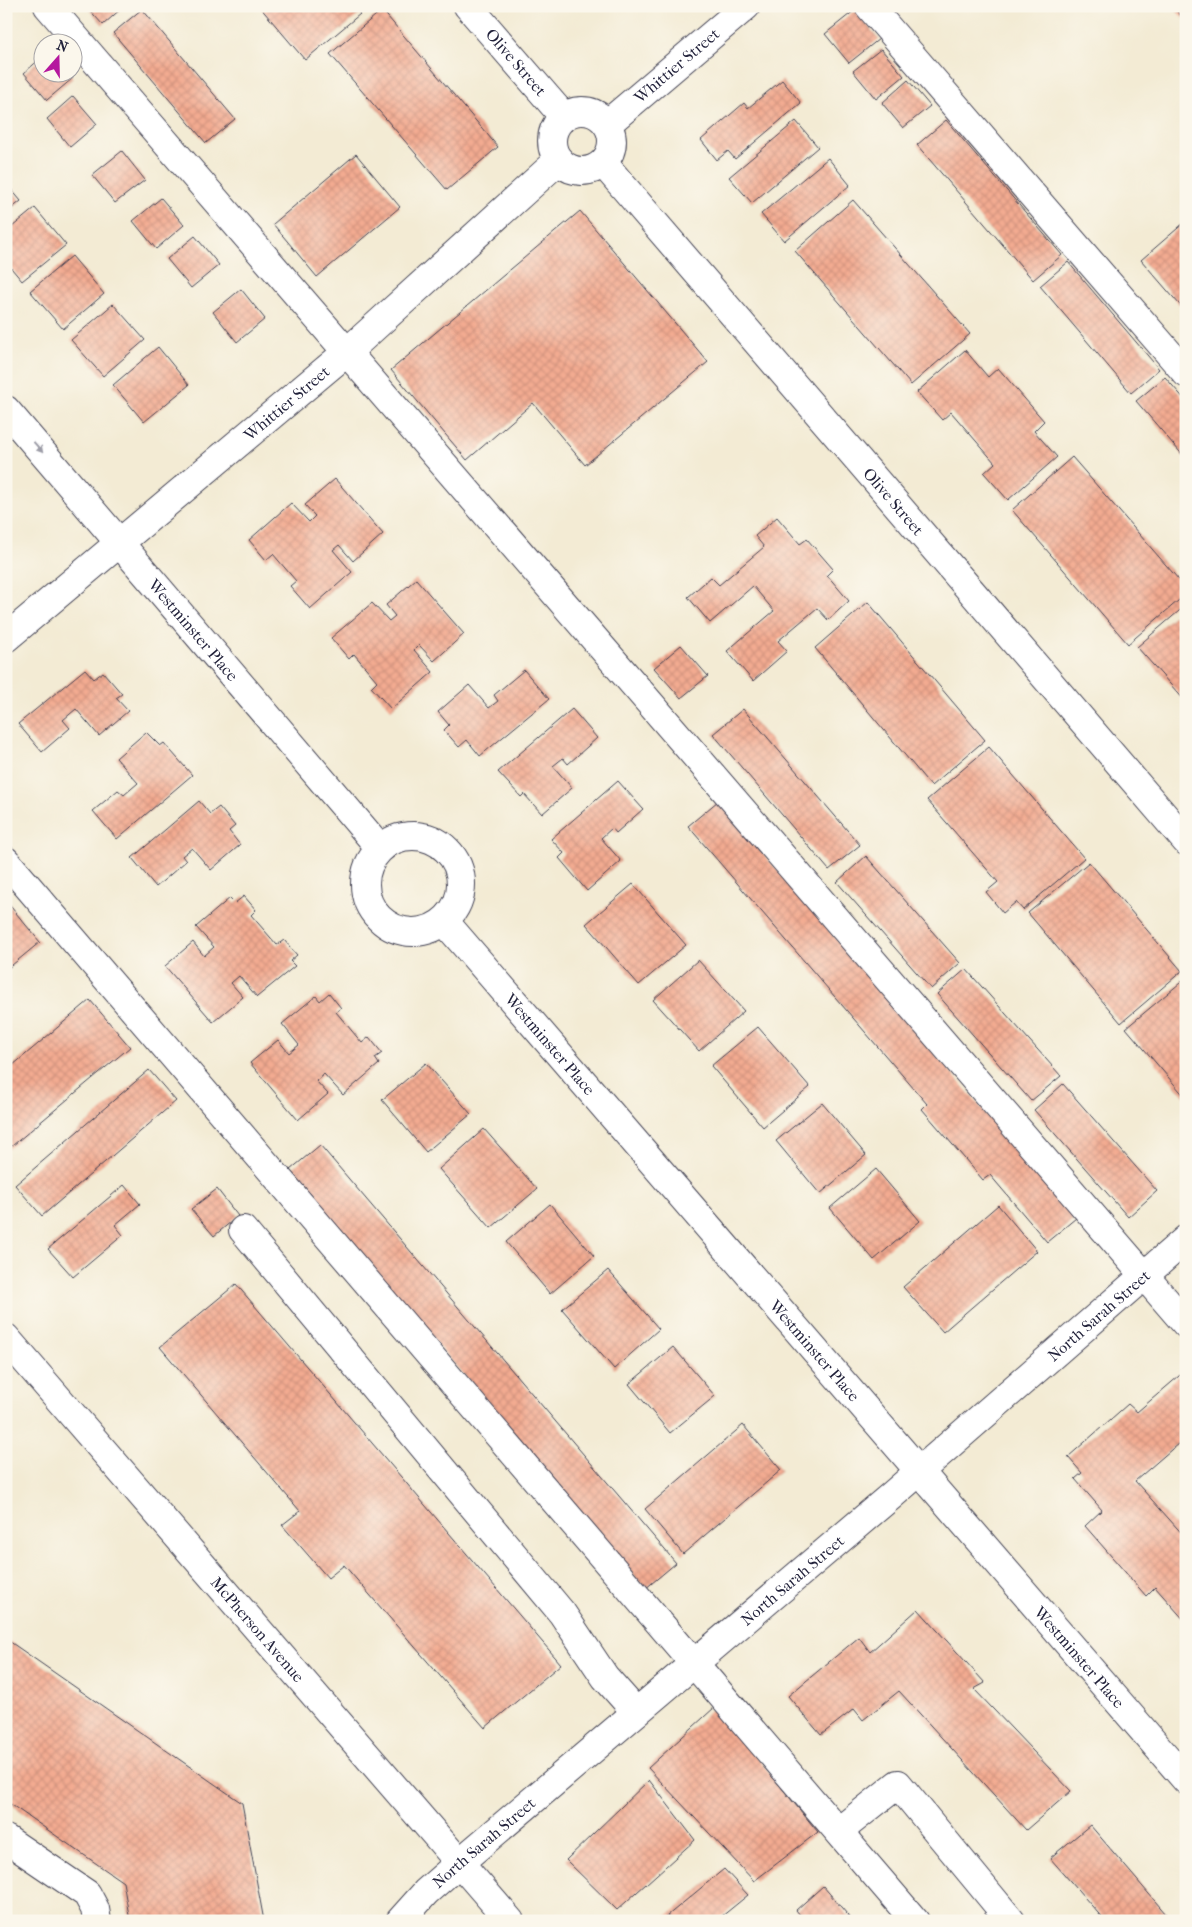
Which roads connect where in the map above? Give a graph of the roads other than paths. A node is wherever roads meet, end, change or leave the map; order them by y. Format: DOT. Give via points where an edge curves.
graph roads {
  1 [pos="48,6"];
  2 [pos="468,6"];
  3 [pos="746,6"];
  4 [pos="869,6"];
  5 [pos="564,117"];
  6 [pos="607,124"];
  7 [pos="559,160"];
  8 [pos="603,163"];
  9 [pos="347,352"];
  10 [pos="1186,373"];
  11 [pos="6,410"];
  12 [pos="120,542"];
  13 [pos="6,638"];
  14 [pos="1186,841"];
  15 [pos="380,848"];
  16 [pos="6,861"];
  17 [pos="445,922"];
  18 [pos="243,1230"];
  19 [pos="1186,1240"];
  20 [pos="1144,1276"];
  21 [pos="1186,1324"];
  22 [pos="6,1338"];
  23 [pos="920,1471"];
  24 [pos="694,1663"];
  25 [pos="636,1712"];
  26 [pos="1186,1780"];
  27 [pos="839,1831"];
  28 [pos="6,1839"];
  29 [pos="459,1863"];
  30 [pos="97,1921"];
  31 [pos="400,1921"];
  32 [pos="510,1921"];
  33 [pos="915,1921"];
  34 [pos="1011,1921"];
  1 -- 9 [label="street"];
  2 -- 5 [label="street, Olive Street"];
  3 -- 6 [label="street, Whittier Street"];
  4 -- 10 [label="street"];
  5 -- 6 [label="street" via="580,111 591,112"];
  5 -- 7 [label="street" via="553,134"];
  6 -- 8 [label="street" via="612,144"];
  7 -- 8 [label="street" via="580,170"];
  7 -- 9 [label="street, Whittier Street"];
  8 -- 14 [label="street, Olive Street"];
  9 -- 12 [label="street, Whittier Street"];
  9 -- 20 [label="street"];
  11 -- 12 [label="street, Westminster Place, one-way"];
  12 -- 13 [label="street, Whittier Street"];
  12 -- 15 [label="street, Westminster Place"];
  15 -- 17 [label="street" via="370,860 365,876 369,906 380,920 409,932 426,931"];
  15 -- 17 [label="street" via="409,835 425,837 452,854 462,884 455,911"];
  16 -- 24 [label="street"];
  17 -- 23 [label="street, Westminster Place"];
  18 -- 25 [label="street" via="562,1614 605,1677"];
  19 -- 20 [label="street, North Sarah Street"];
  20 -- 21 [label="street"];
  20 -- 23 [label="street, North Sarah Street"];
  22 -- 29 [label="street, McPherson Avenue"];
  23 -- 24 [label="street, North Sarah Street"];
  23 -- 26 [label="street, Westminster Place"];
  24 -- 25 [label="street, North Sarah Street"];
  24 -- 27 [label="street"];
  25 -- 29 [label="street, North Sarah Street"];
  27 -- 33 [label="street"];
  27 -- 34 [label="street" via="898,1784"];
  28 -- 30 [label="street" via="87,1894"];
  29 -- 31 [label="street, North Sarah Street"];
  29 -- 32 [label="street, McPherson Avenue"];
}
